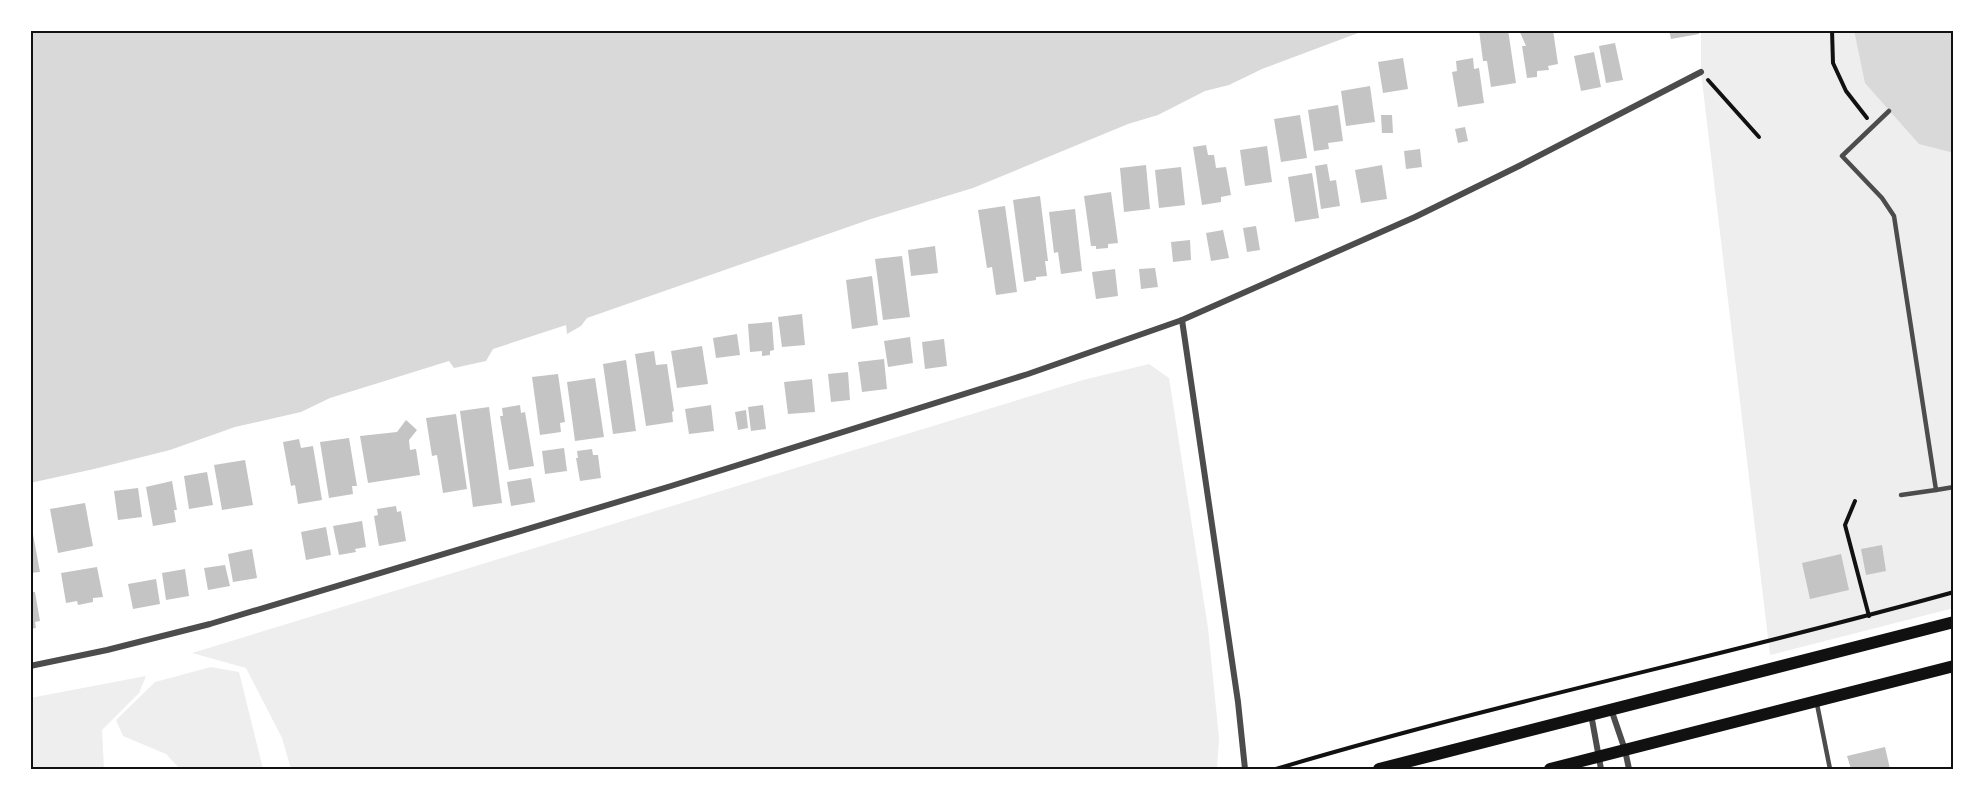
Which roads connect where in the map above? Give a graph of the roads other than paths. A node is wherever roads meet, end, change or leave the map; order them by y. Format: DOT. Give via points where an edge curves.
graph roads {
  1 [pos="1701,72"];
  2 [pos="1889,111"];
  3 [pos="1182,320"];
  4 [pos="1954,487"];
  5 [pos="1936,490"];
  6 [pos="1901,495"];
  7 [pos="1954,622"];
  8 [pos="30,666"];
  9 [pos="1954,666"];
  10 [pos="1816,701"];
  11 [pos="1611,709"];
  12 [pos="1591,714"];
  13 [pos="1625,750"];
  14 [pos="1600,763"];
  15 [pos="1245,769"];
  16 [pos="1379,769"];
  17 [pos="1550,769"];
  18 [pos="1629,769"];
  19 [pos="1830,769"];
  1 -- 3 [label="street" via="1415,217"];
  2 -- 5 [label="lane" via="1842,156 1894,216"];
  3 -- 8 [label="street" via="1028,374 659,490 210,624"];
  3 -- 15 [label="street"];
  4 -- 5 [label="lane"];
  5 -- 6 [label="lane"];
  7 -- 11 [label="main road"];
  9 -- 10 [label="main road"];
  10 -- 13 [label="main road"];
  10 -- 19 [label="lane"];
  11 -- 12 [label="main road"];
  11 -- 13 [label="street"];
  12 -- 14 [label="street"];
  12 -- 16 [label="main road"];
  13 -- 14 [label="main road"];
  13 -- 18 [label="street"];
  14 -- 17 [label="main road"];
}
